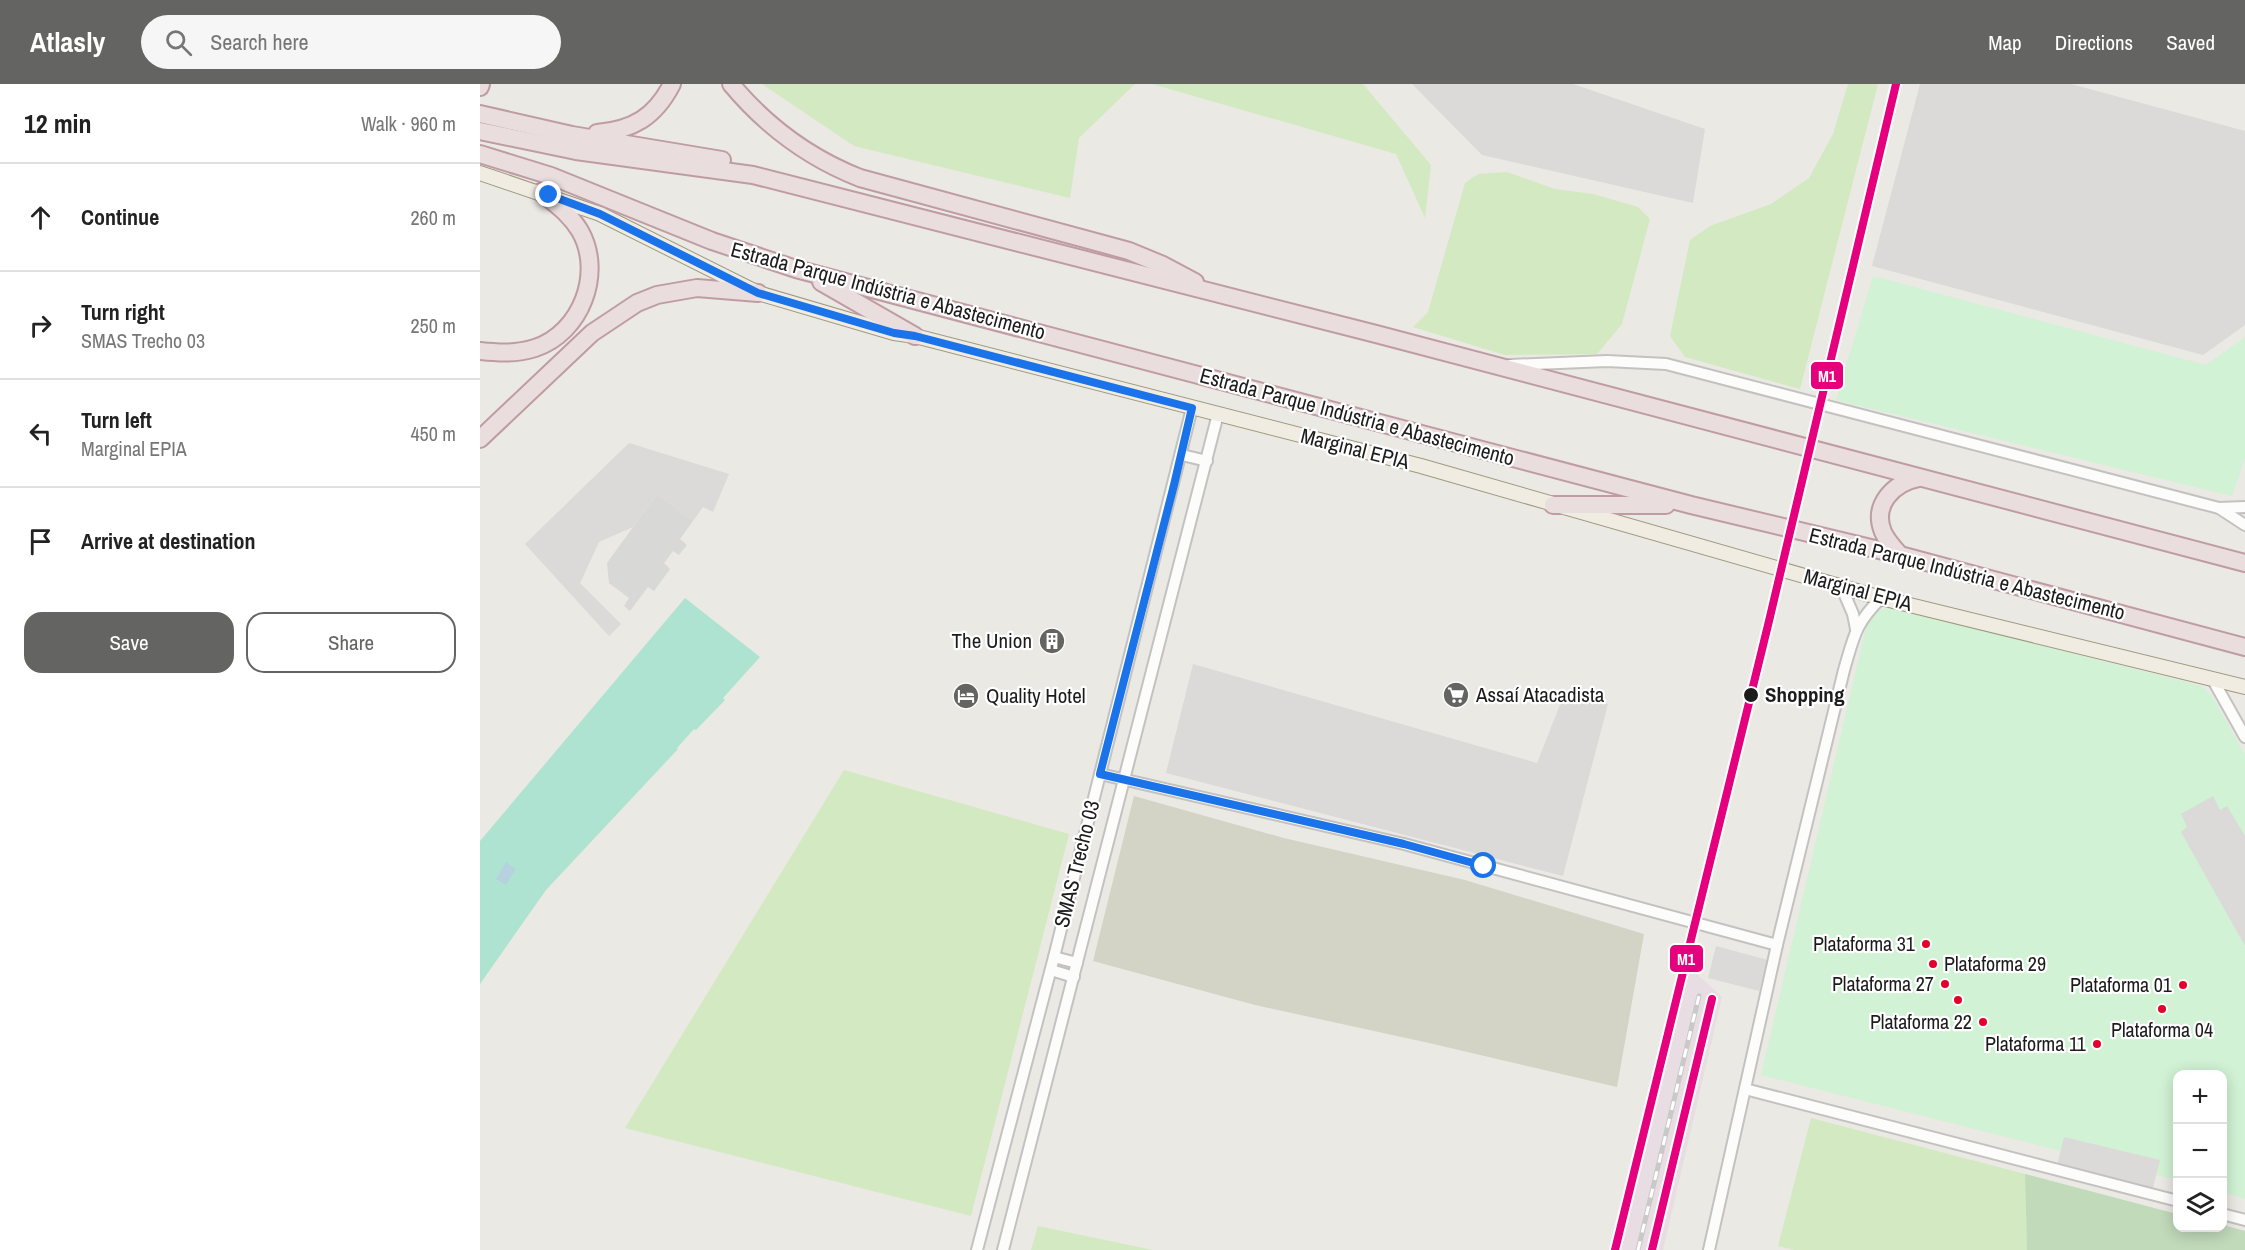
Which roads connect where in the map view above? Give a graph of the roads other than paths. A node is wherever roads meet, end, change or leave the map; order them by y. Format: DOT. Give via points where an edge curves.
graph roads {
  1 [pos="672,84"];
  2 [pos="731,84"];
  3 [pos="480,114"];
  4 [pos="480,131"];
  5 [pos="572,135"];
  6 [pos="480,154"];
  7 [pos="480,173"];
  8 [pos="753,175"];
  9 [pos="545,194"];
  10 [pos="600,195"];
  11 [pos="796,269"];
  12 [pos="758,293"];
  13 [pos="1217,295"];
  14 [pos="915,336"];
  15 [pos="480,351"];
  16 [pos="1491,365"];
  17 [pos="1192,408"];
  18 [pos="1218,414"];
  19 [pos="480,439"];
  20 [pos="1182,455"];
  21 [pos="1207,461"];
  22 [pos="1919,478"];
  23 [pos="1553,505"];
  24 [pos="1691,505"];
  25 [pos="2245,507"];
  26 [pos="2219,508"];
  27 [pos="2245,525"];
  28 [pos="1900,555"];
  29 [pos="2245,563"];
  30 [pos="1841,586"];
  31 [pos="1881,598"];
  32 [pos="1856,629"];
  33 [pos="2245,647"];
  34 [pos="2213,680"];
  35 [pos="2245,687"];
  36 [pos="2245,737"];
  37 [pos="1100,774"];
  38 [pos="1125,780"];
  39 [pos="1777,945"];
  40 [pos="1054,957"];
  41 [pos="1077,963"];
  42 [pos="1051,970"];
  43 [pos="1074,977"];
  44 [pos="1745,1089"];
  45 [pos="2173,1200"];
  46 [pos="2227,1215"];
  47 [pos="2245,1220"];
  48 [pos="977,1250"];
  49 [pos="1003,1250"];
  50 [pos="1709,1250"];
  1 -- 5 [label="highway" via="655,108 633,125"];
  2 -- 13 [label="highway" via="797,147 833,168 1129,251"];
  3 -- 5 [label="highway"];
  4 -- 8 [label="highway" via="576,151"];
  5 -- 8 [label="highway" via="709,157"];
  6 -- 10 [label="highway, Estrada Parque Indústria e Abastecimento"];
  7 -- 9 [label="main road, Marginal EPIA"];
  8 -- 13 [label="highway"];
  9 -- 10 [label="highway"];
  9 -- 12 [label="main road, Marginal EPIA" via="600,214"];
  9 -- 15 [label="highway" via="581,233 589,258 587,293 571,322 544,344 516,353"];
  10 -- 11 [label="highway, Estrada Parque Indústria e Abastecimento" via="712,241"];
  11 -- 14 [label="highway"];
  11 -- 24 [label="highway, Estrada Parque Indústria e Abastecimento"];
  12 -- 14 [label="main road, Marginal EPIA"];
  12 -- 19 [label="highway" via="697,288 657,295 638,303 592,333"];
  13 -- 16 [label="highway"];
  14 -- 17 [label="main road, Marginal EPIA"];
  16 -- 22 [label="highway"];
  16 -- 26 [label="street" via="1607,361 1666,364"];
  17 -- 18 [label="main road, Marginal EPIA"];
  17 -- 20 [label="street, SMAS Trecho 03"];
  18 -- 21 [label="street, SMAS Trecho 03"];
  18 -- 23 [label="main road, Marginal EPIA" via="1421,466"];
  20 -- 21 [label="street"];
  20 -- 37 [label="street, SMAS Trecho 03"];
  21 -- 38 [label="street, SMAS Trecho 03"];
  22 -- 28 [label="highway" via="1895,487 1881,508 1883,533"];
  22 -- 29 [label="highway"];
  23 -- 24 [label="highway"];
  23 -- 30 [label="main road, Marginal EPIA"];
  24 -- 28 [label="highway, Estrada Parque Indústria e Abastecimento"];
  25 -- 26 [label="street"];
  26 -- 27 [label="street"];
  28 -- 33 [label="highway, Estrada Parque Indústria e Abastecimento"];
  30 -- 31 [label="main road, Marginal EPIA"];
  30 -- 32 [label="street"];
  31 -- 32 [label="street"];
  31 -- 34 [label="main road, Marginal EPIA"];
  32 -- 39 [label="street"];
  34 -- 35 [label="main road, Marginal EPIA"];
  34 -- 36 [label="street"];
  37 -- 38 [label="street"];
  37 -- 40 [label="street, SMAS Trecho 03"];
  38 -- 39 [label="street" via="1404,844"];
  38 -- 41 [label="street, SMAS Trecho 03"];
  39 -- 44 [label="street"];
  40 -- 41 [label="street"];
  40 -- 42 [label="street, SMAS Trecho 03"];
  41 -- 43 [label="street, SMAS Trecho 03"];
  42 -- 43 [label="street"];
  42 -- 48 [label="street, SMAS Trecho 03"];
  43 -- 49 [label="street, SMAS Trecho 03"];
  44 -- 45 [label="street"];
  44 -- 50 [label="street"];
  46 -- 47 [label="street"];
}
